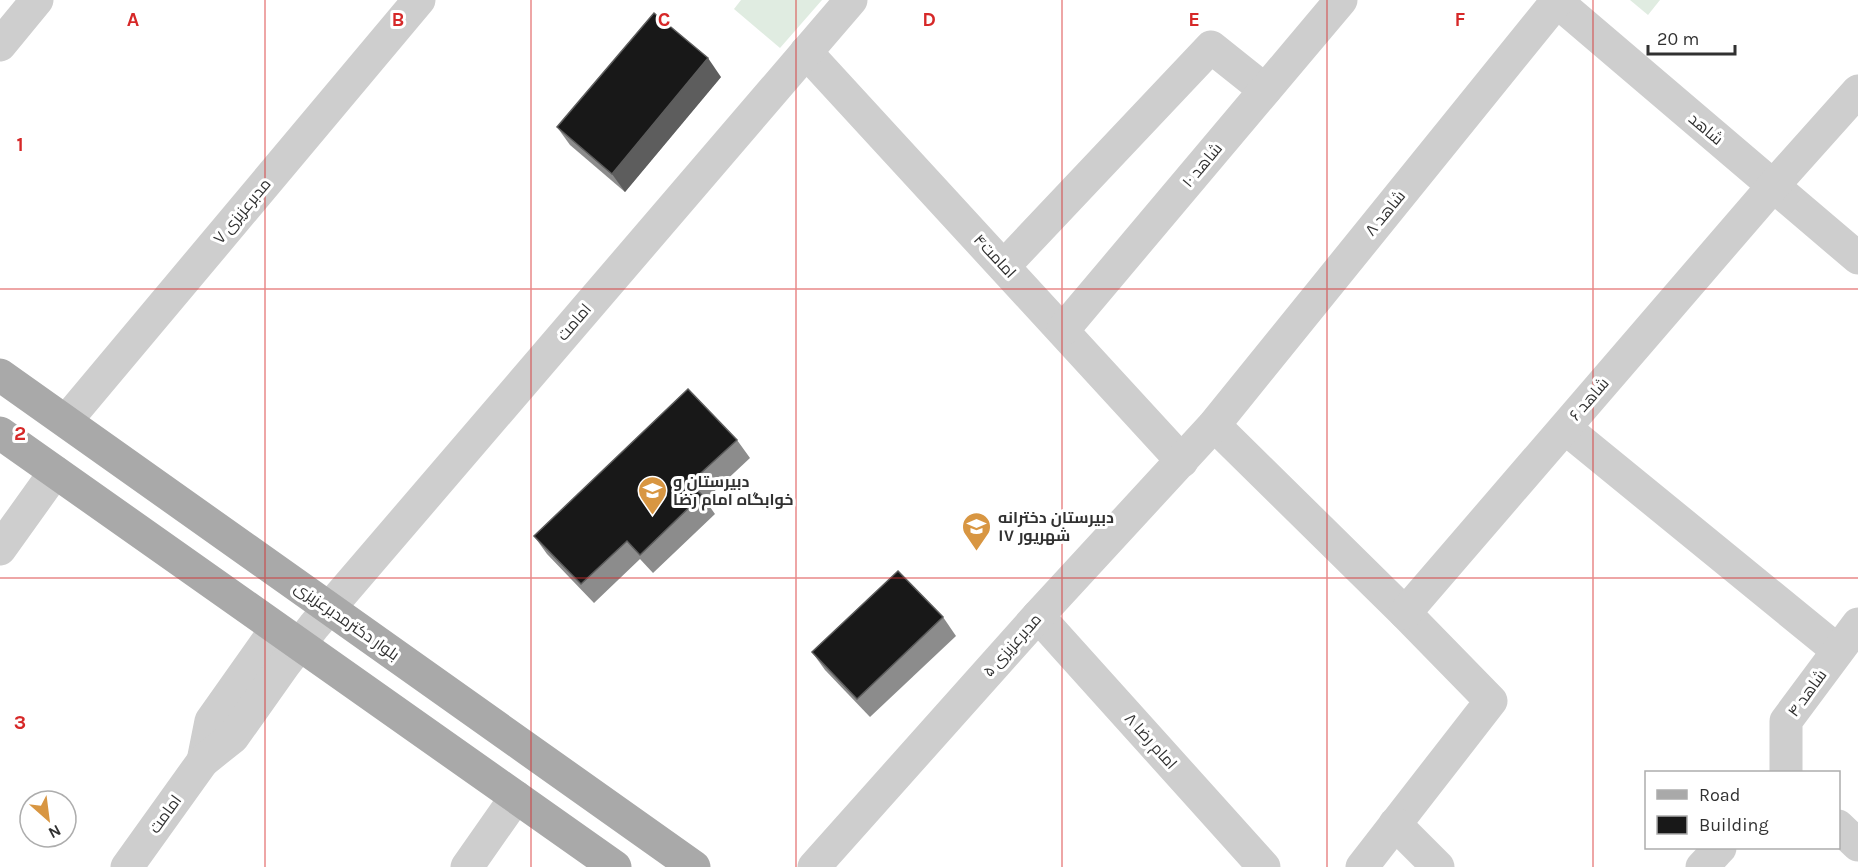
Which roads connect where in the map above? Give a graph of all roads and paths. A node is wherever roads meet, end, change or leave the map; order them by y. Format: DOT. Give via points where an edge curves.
graph roads {
  1 [pos="37,0"];
  2 [pos="419,0"];
  3 [pos="851,0"];
  4 [pos="1341,0"];
  5 [pos="1556,1"];
  6 [pos="0,45"];
  7 [pos="806,52"];
  8 [pos="1265,90"];
  9 [pos="1858,91"];
  10 [pos="1773,186"];
  11 [pos="1858,258"];
  12 [pos="1004,266"];
  13 [pos="1063,330"];
  14 [pos="0,375"];
  15 [pos="66,421"];
  16 [pos="1214,425"];
  17 [pos="1565,428"];
  18 [pos="0,434"];
  19 [pos="1182,461"];
  20 [pos="55,472"];
  21 [pos="0,549"];
  22 [pos="330,608"];
  23 [pos="1405,613"];
  24 [pos="1038,616"];
  25 [pos="1858,624"];
  26 [pos="287,637"];
  27 [pos="1837,650"];
  28 [pos="1786,771"];
  29 [pos="516,797"];
  30 [pos="1395,824"];
  31 [pos="1840,827"];
  32 [pos="1858,845"];
  33 [pos="1719,849"];
  34 [pos="127,867"];
  35 [pos="467,867"];
  36 [pos="615,867"];
  37 [pos="694,867"];
  38 [pos="814,867"];
  39 [pos="1264,867"];
  40 [pos="1362,867"];
  41 [pos="1438,867"];
  42 [pos="1702,867"];
  1 -- 6 [label="street"];
  2 -- 15 [label="street, مدبرعزیزی ۷"];
  3 -- 7 [label="street, امامت"];
  4 -- 8 [label="street, شاهد ۱۰"];
  5 -- 10 [label="street, شاهد"];
  5 -- 16 [label="street, شاهد ۸"];
  7 -- 12 [label="street, امامت۴"];
  7 -- 22 [label="street, امامت"];
  8 -- 12 [label="street" via="1211,47"];
  8 -- 13 [label="street, شاهد ۱۰"];
  9 -- 10 [label="street, شاهد ۶"];
  10 -- 11 [label="street, شاهد"];
  10 -- 17 [label="street, شاهد ۶"];
  12 -- 13 [label="street, امامت۴"];
  13 -- 19 [label="street, امامت۴"];
  14 -- 15 [label="main road, بلوار دکترمدبرعزیزی"];
  15 -- 22 [label="main road, بلوار دکترمدبرعزیزی"];
  16 -- 19 [label="street, مدبرعزیزی ۵"];
  16 -- 23 [label="street"];
  17 -- 23 [label="street, شاهد ۶"];
  17 -- 27 [label="street"];
  18 -- 20 [label="main road"];
  19 -- 24 [label="street, مدبرعزیزی ۵"];
  20 -- 21 [label="street"];
  20 -- 26 [label="main road"];
  22 -- 26 [label="street, امامت"];
  22 -- 37 [label="main road, بلوار دکترمدبرعزیزی"];
  23 -- 30 [label="street" via="1491,701"];
  24 -- 38 [label="street, مدبرعزیزی ۵"];
  24 -- 39 [label="street, امام رضا ۸"];
  25 -- 27 [label="street, شاهد ۴"];
  26 -- 29 [label="main road"];
  26 -- 34 [label="street, امامت" via="211,721 203,761"];
  27 -- 28 [label="street, شاهد ۴" via="1786,721"];
  29 -- 35 [label="street"];
  29 -- 36 [label="main road"];
  30 -- 40 [label="street"];
  30 -- 41 [label="street"];
  31 -- 32 [label="street"];
  33 -- 42 [label="street"];
}
